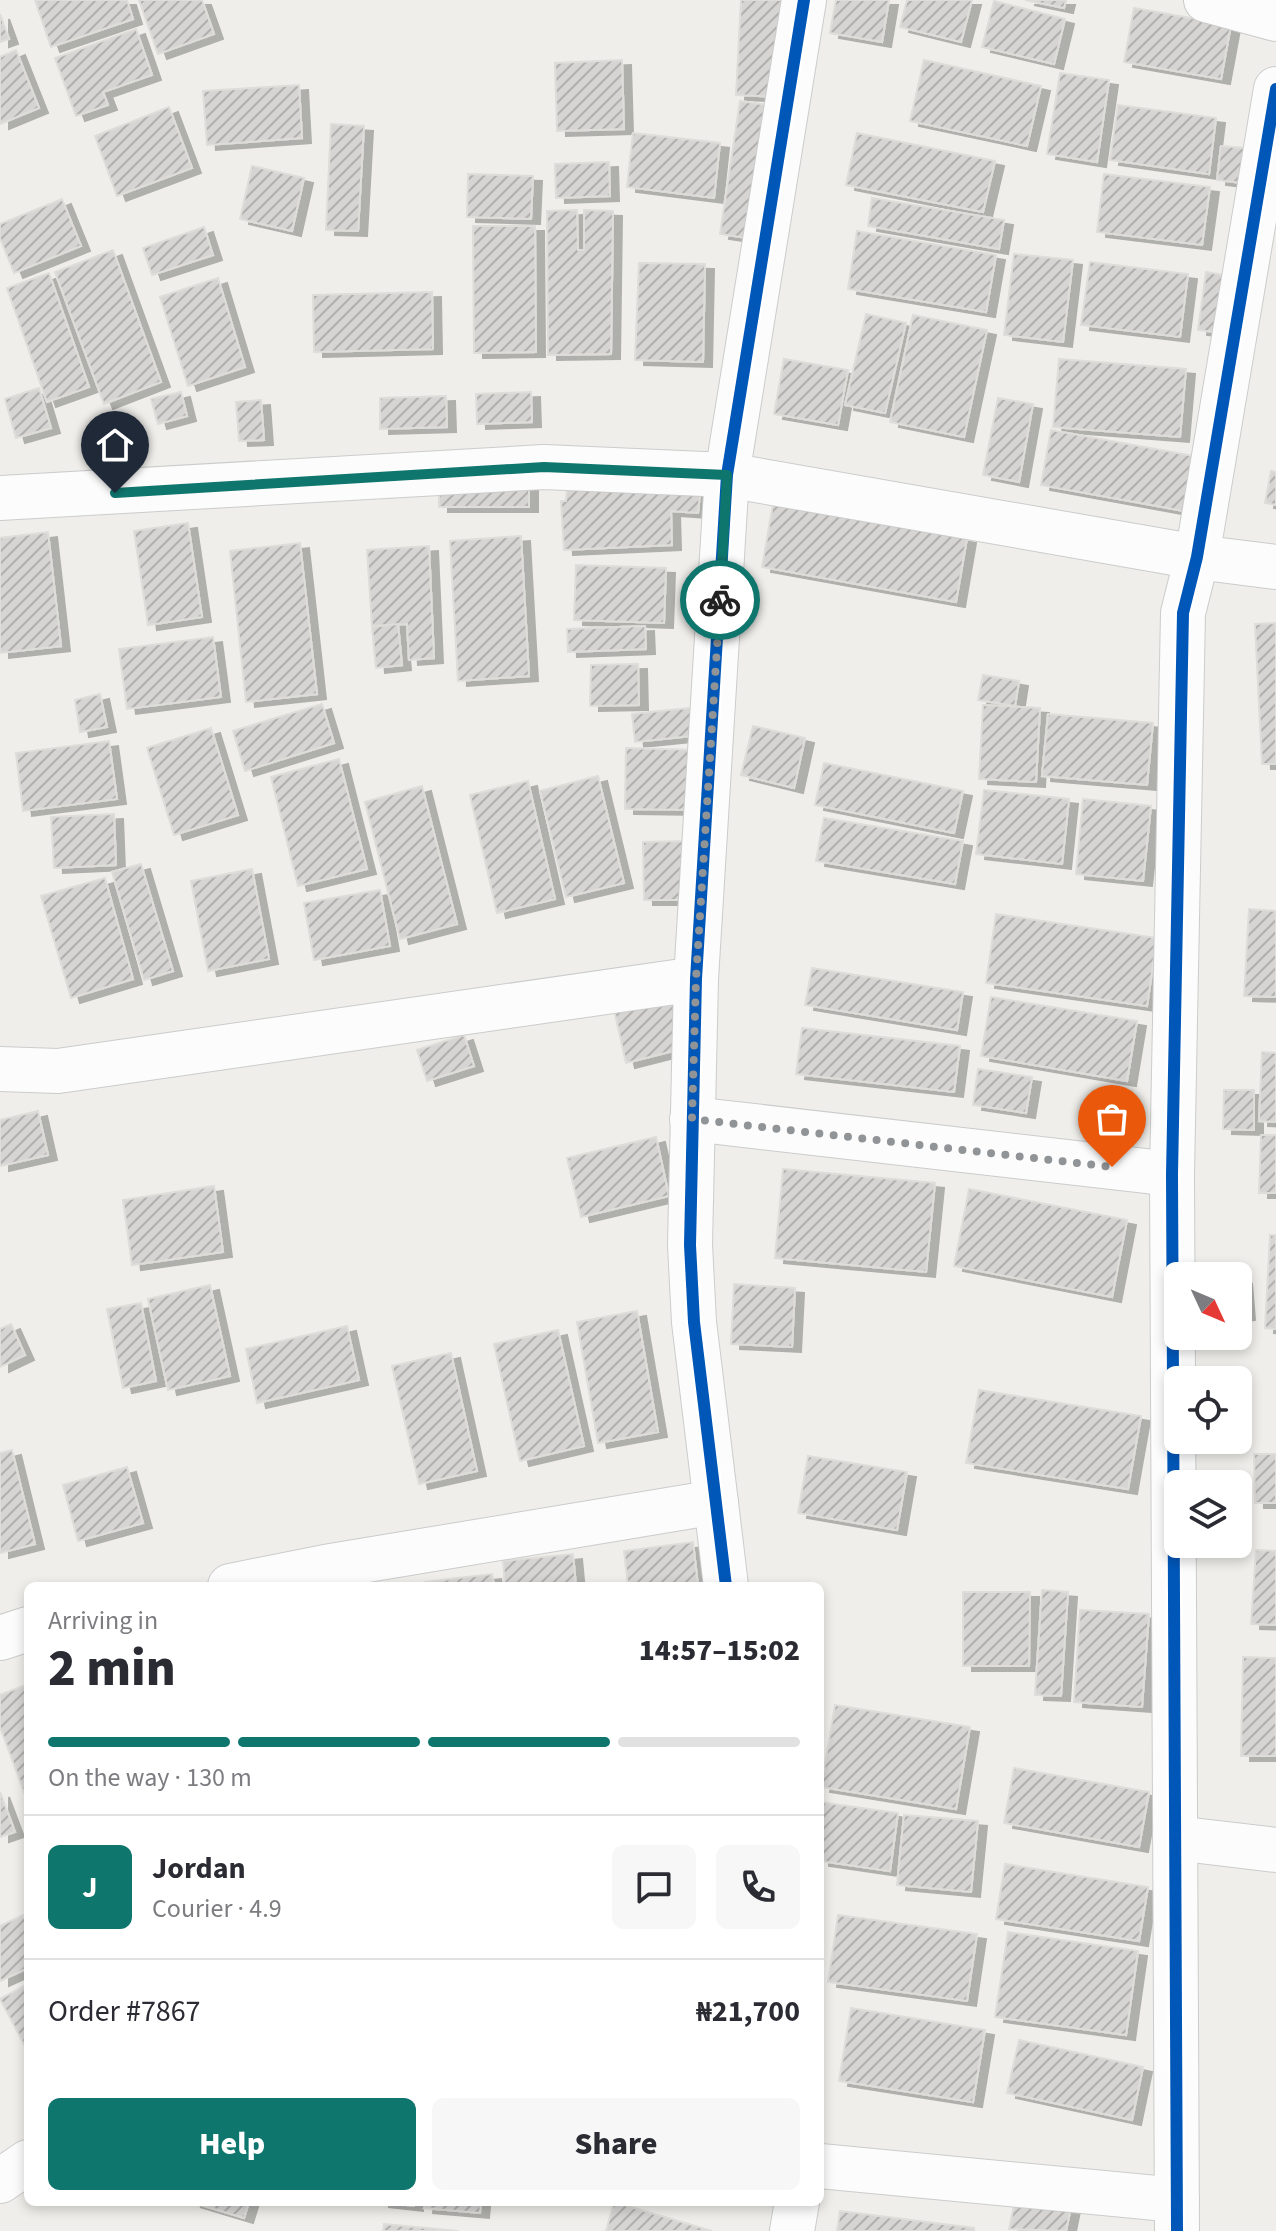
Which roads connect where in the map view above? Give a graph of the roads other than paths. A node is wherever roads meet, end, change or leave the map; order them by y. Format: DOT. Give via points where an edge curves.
graph roads {
  1 [pos="804,0"];
  2 [pos="1206,0"];
  3 [pos="1276,19"];
  4 [pos="1276,89"];
  5 [pos="727,475"];
  6 [pos="0,498"];
  7 [pos="1197,557"];
  8 [pos="1276,567"];
  9 [pos="696,979"];
  10 [pos="0,1069"];
  11 [pos="692,1119"];
  12 [pos="1172,1174"];
  13 [pos="716,1502"];
  14 [pos="250,1582"];
  15 [pos="726,1582"];
  16 [pos="24,1630"];
  17 [pos="0,1638"];
  18 [pos="1175,1838"];
  19 [pos="1276,1850"];
  20 [pos="24,2165"];
  21 [pos="824,2167"];
  22 [pos="0,2181"];
  23 [pos="796,2206"];
  24 [pos="1177,2215"];
  25 [pos="792,2231"];
  1 -- 5 [label="street"];
  2 -- 3 [label="street"];
  4 -- 7 [label="street"];
  5 -- 6 [label="street" via="544,467"];
  5 -- 7 [label="street"];
  5 -- 9 [label="street"];
  7 -- 8 [label="street"];
  7 -- 12 [label="street" via="1183,613"];
  9 -- 10 [label="street" via="58,1071"];
  9 -- 11 [label="street"];
  11 -- 12 [label="street"];
  11 -- 13 [label="street" via="694,1322"];
  12 -- 18 [label="street"];
  13 -- 14 [label="street"];
  13 -- 15 [label="street"];
  16 -- 17 [label="street"];
  18 -- 19 [label="street"];
  18 -- 24 [label="street"];
  20 -- 22 [label="street"];
  21 -- 24 [label="street"];
  23 -- 25 [label="street"];
}
